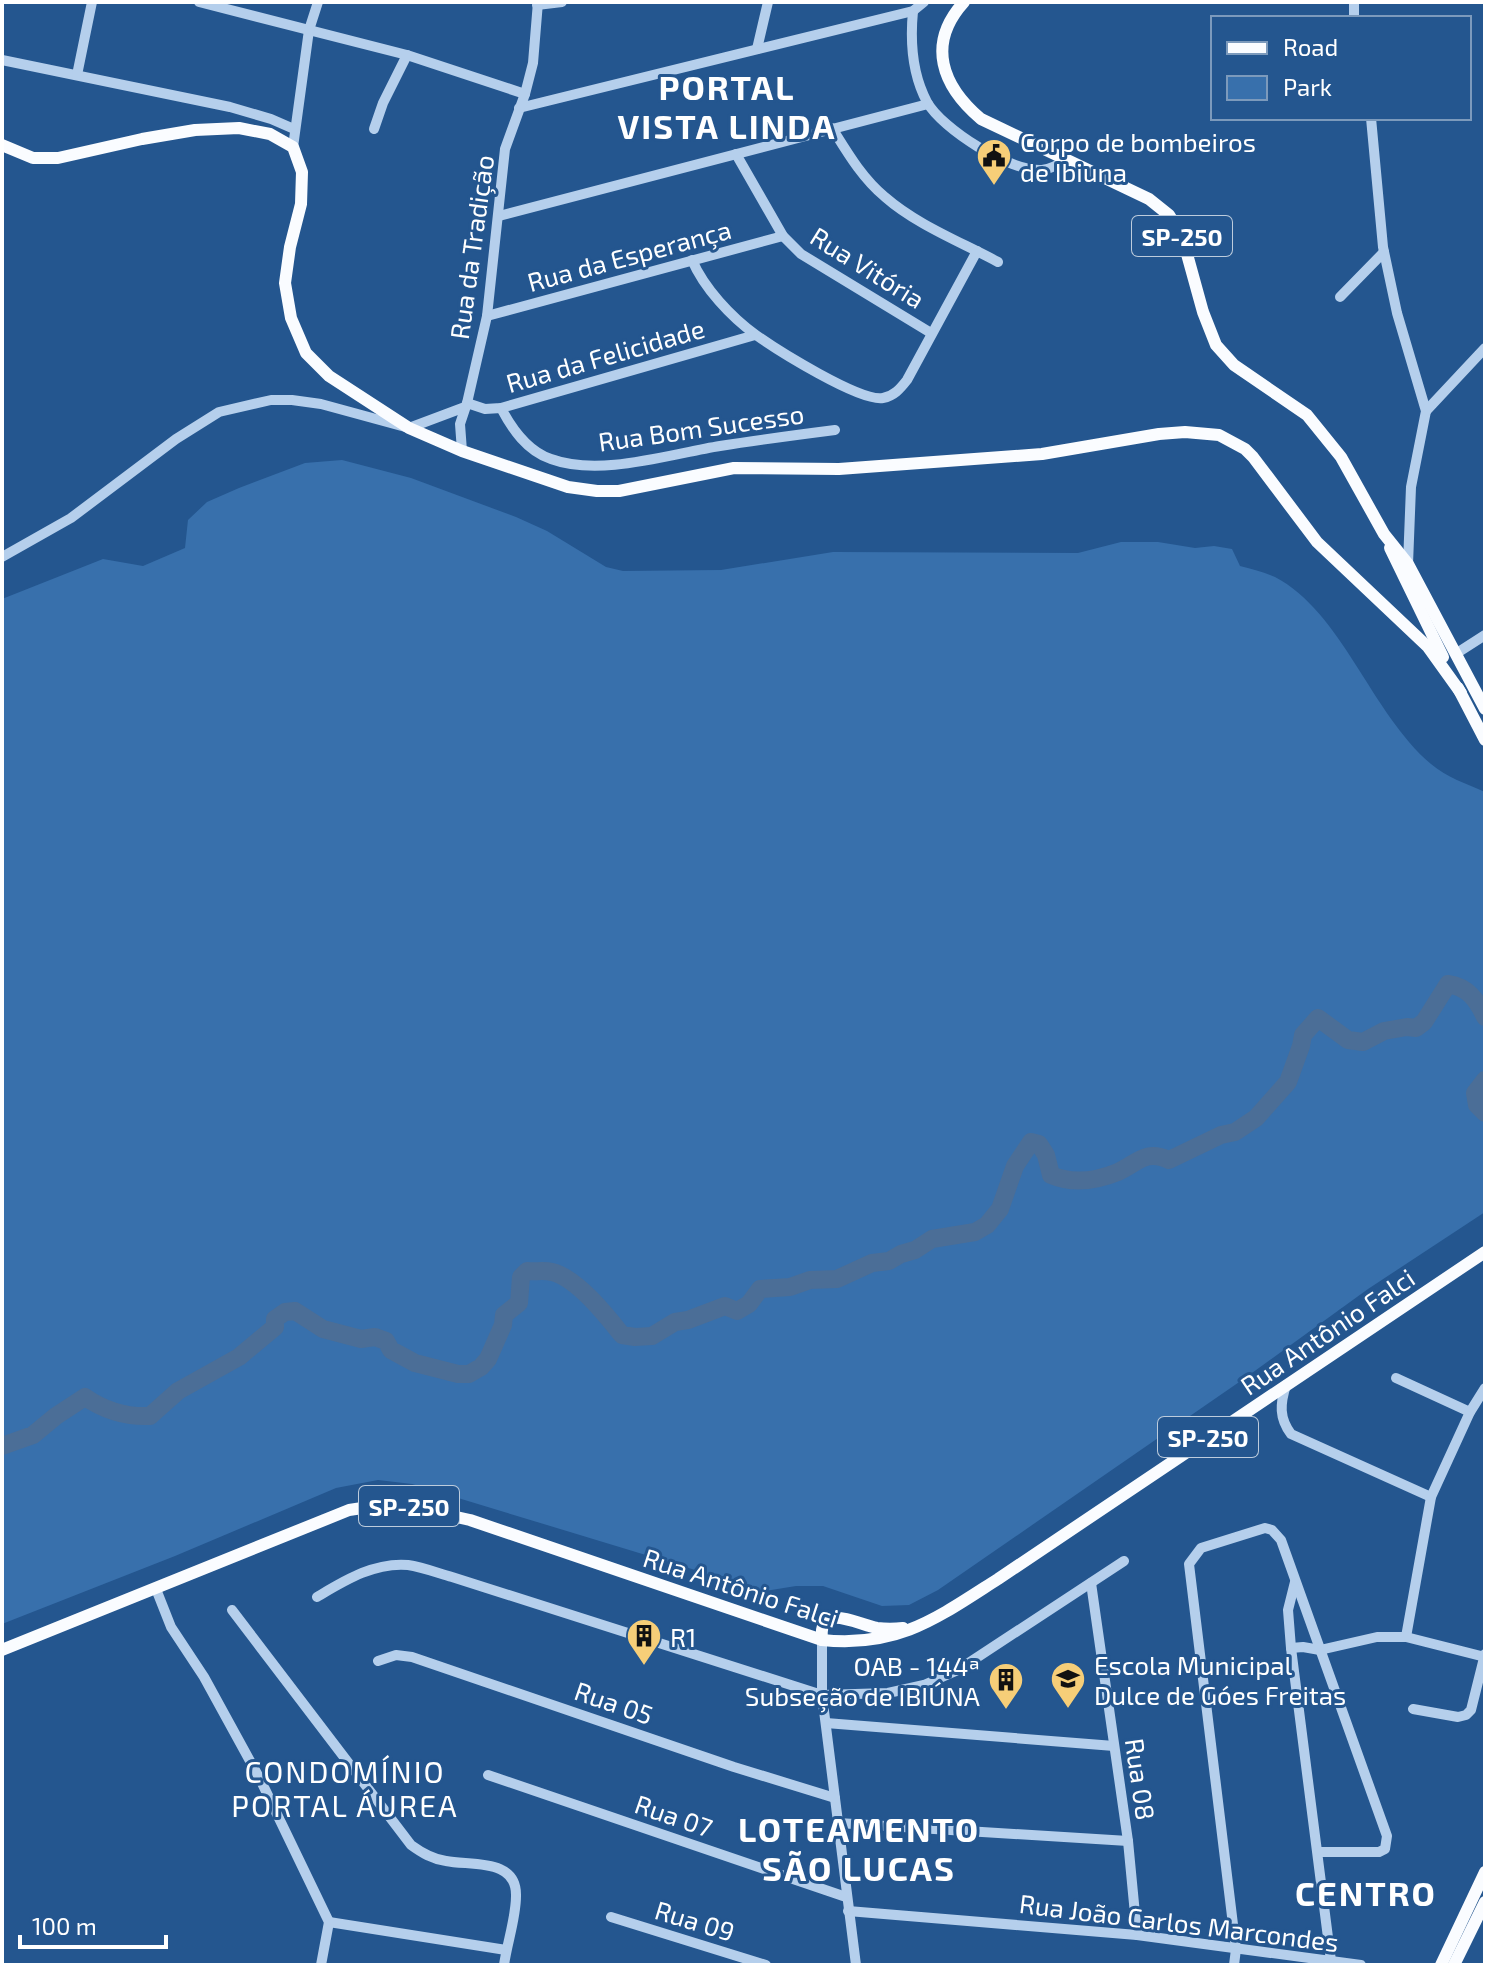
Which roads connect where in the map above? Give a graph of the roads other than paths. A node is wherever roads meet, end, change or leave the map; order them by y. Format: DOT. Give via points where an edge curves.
graph roads {
  1 [pos="92,2"];
  2 [pos="199,2"];
  3 [pos="318,2"];
  4 [pos="562,2"];
  5 [pos="768,2"];
  6 [pos="924,2"];
  7 [pos="964,2"];
  8 [pos="538,3"];
  9 [pos="913,11"];
  10 [pos="309,30"];
  11 [pos="757,49"];
  12 [pos="407,55"];
  13 [pos="2,60"];
  14 [pos="77,75"];
  15 [pos="525,94"];
  16 [pos="928,104"];
  17 [pos="519,108"];
  18 [pos="1371,120"];
  19 [pos="832,128"];
  20 [pos="294,129"];
  21 [pos="374,129"];
  22 [pos="2,145"];
  23 [pos="293,147"];
  24 [pos="736,154"];
  25 [pos="1064,160"];
  26 [pos="499,216"];
  27 [pos="783,236"];
  28 [pos="977,251"];
  29 [pos="1384,252"];
  30 [pos="692,260"];
  31 [pos="998,262"];
  32 [pos="1340,297"];
  33 [pos="487,316"];
  34 [pos="931,333"];
  35 [pos="755,335"];
  36 [pos="1485,348"];
  37 [pos="466,405"];
  38 [pos="501,408"];
  39 [pos="1426,411"];
  40 [pos="409,428"];
  41 [pos="835,430"];
  42 [pos="462,451"];
  43 [pos="1384,534"];
  44 [pos="2,557"];
  45 [pos="1408,564"];
  46 [pos="1389,610"];
  47 [pos="1432,635"];
  48 [pos="1485,635"];
  49 [pos="1457,653"];
  50 [pos="1461,693"];
  51 [pos="1485,711"];
  52 [pos="1485,740"];
  53 [pos="1485,1252"];
  54 [pos="1396,1378"];
  55 [pos="1286,1385"];
  56 [pos="1485,1388"];
  57 [pos="1470,1412"];
  58 [pos="1431,1497"];
  59 [pos="1124,1561"];
  60 [pos="1295,1582"];
  61 [pos="1091,1583"];
  62 [pos="156,1589"];
  63 [pos="317,1597"];
  64 [pos="232,1610"];
  65 [pos="931,1622"];
  66 [pos="1406,1637"];
  67 [pos="822,1640"];
  68 [pos="1291,1648"];
  69 [pos="2,1650"];
  70 [pos="1320,1650"];
  71 [pos="1485,1656"];
  72 [pos="378,1661"];
  73 [pos="822,1695"];
  74 [pos="1413,1709"];
  75 [pos="826,1723"];
  76 [pos="1114,1746"];
  77 [pos="488,1775"];
  78 [pos="835,1798"];
  79 [pos="838,1823"];
  80 [pos="1128,1841"];
  81 [pos="1318,1852"];
  82 [pos="1485,1872"];
  83 [pos="846,1897"];
  84 [pos="1485,1902"];
  85 [pos="848,1911"];
  86 [pos="611,1917"];
  87 [pos="329,1922"];
  88 [pos="1137,1935"];
  89 [pos="1236,1949"];
  90 [pos="506,1950"];
  91 [pos="1331,1961"];
  92 [pos="321,1965"];
  93 [pos="504,1965"];
  94 [pos="766,1965"];
  95 [pos="856,1965"];
  96 [pos="1234,1965"];
  97 [pos="1361,1965"];
  98 [pos="1441,1965"];
  99 [pos="1454,1965"];
  1 -- 14 [label="street"];
  2 -- 10 [label="street"];
  3 -- 10 [label="street"];
  4 -- 8 [label="street"];
  5 -- 11 [label="street"];
  6 -- 9 [label="street"];
  7 -- 25 [label="main road, SP-250" via="942,46 952,88 981,119"];
  8 -- 15 [label="street, Rua da Tradição"];
  9 -- 11 [label="street"];
  9 -- 16 [label="street" via="913,56"];
  10 -- 12 [label="street"];
  10 -- 20 [label="street"];
  11 -- 17 [label="street"];
  12 -- 15 [label="street"];
  12 -- 21 [label="street"];
  13 -- 14 [label="street"];
  14 -- 20 [label="street" via="230,107"];
  15 -- 17 [label="street, Rua da Tradição"];
  16 -- 19 [label="street"];
  16 -- 25 [label="street" via="948,125 1009,162 1045,170"];
  17 -- 26 [label="street, Rua da Tradição" via="505,149"];
  18 -- 29 [label="street"];
  19 -- 24 [label="street"];
  19 -- 28 [label="street" via="885,197"];
  20 -- 23 [label="street"];
  22 -- 23 [label="main road" via="33,158 58,158 195,130 239,128 270,134"];
  23 -- 40 [label="main road" via="302,172 285,283 291,318 306,353 329,376"];
  24 -- 26 [label="street"];
  24 -- 27 [label="street, Rua Vitória"];
  25 -- 43 [label="main road, SP-250" via="1149,199 1169,215 1182,236 1216,345 1234,365 1307,415 1341,457"];
  26 -- 33 [label="street, Rua da Tradição"];
  27 -- 30 [label="street, Rua da Esperança"];
  27 -- 34 [label="street, Rua Vitória" via="801,254"];
  28 -- 31 [label="street"];
  28 -- 34 [label="street"];
  29 -- 32 [label="street"];
  29 -- 39 [label="street"];
  30 -- 33 [label="street, Rua da Esperança"];
  30 -- 35 [label="street" via="708,287"];
  33 -- 37 [label="street, Rua da Tradição"];
  34 -- 35 [label="street" via="907,380 897,393 881,398 845,388"];
  35 -- 38 [label="street, Rua da Felicidade"];
  36 -- 39 [label="street"];
  37 -- 38 [label="street, Rua da Felicidade"];
  37 -- 40 [label="street"];
  37 -- 42 [label="street, Rua da Tradição" via="460,424"];
  38 -- 41 [label="street, Rua Bom Sucesso" via="533,449 551,460 595,465"];
  39 -- 45 [label="street" via="1411,487"];
  40 -- 42 [label="main road"];
  40 -- 44 [label="street" via="292,400 219,412 71,518"];
  42 -- 46 [label="main road" via="568,487 608,491 734,468 839,469 1042,454 1159,434 1204,432 1245,449 1317,542"];
  43 -- 45 [label="main road, SP-250"];
  43 -- 47 [label="main road, SP-250"];
  45 -- 49 [label="main road, SP-250"];
  46 -- 47 [label="main road"];
  46 -- 50 [label="main road" via="1428,647"];
  47 -- 50 [label="main road, SP-250"];
  47 -- 51 [label="main road"];
  48 -- 49 [label="street"];
  49 -- 51 [label="main road, SP-250"];
  50 -- 52 [label="main road, SP-250"];
  53 -- 55 [label="main road, Rua Antônio Falci / SP-250"];
  54 -- 57 [label="street"];
  55 -- 58 [label="street" via="1281,1413 1291,1434"];
  55 -- 65 [label="main road, Rua Antônio Falci / SP-250"];
  56 -- 57 [label="street"];
  57 -- 58 [label="street"];
  58 -- 66 [label="street"];
  59 -- 61 [label="street"];
  60 -- 68 [label="street" via="1288,1610"];
  60 -- 70 [label="street"];
  60 -- 89 [label="street" via="1281,1540 1272,1530 1258,1529 1201,1548 1189,1564"];
  61 -- 73 [label="street" via="958,1670 924,1685 888,1693"];
  61 -- 76 [label="street, Rua 08"];
  62 -- 67 [label="main road, Rua Antônio Falci / SP-250" via="349,1510 411,1507 470,1520"];
  62 -- 69 [label="main road, Rua Antônio Falci / SP-250"];
  62 -- 87 [label="street" via="171,1627 261,1781"];
  63 -- 73 [label="street" via="353,1575 407,1565"];
  64 -- 90 [label="street" via="411,1845 426,1856 502,1869 512,1877 517,1894"];
  65 -- 67 [label="main road, Rua Antônio Falci / SP-250" via="895,1636 845,1643"];
  65 -- 67 [label="main road" via="880,1628 831,1617 821,1631"];
  66 -- 70 [label="street" via="1377,1637"];
  66 -- 71 [label="street"];
  67 -- 73 [label="street"];
  68 -- 70 [label="street"];
  68 -- 81 [label="street"];
  70 -- 81 [label="street" via="1387,1845 1379,1852"];
  71 -- 74 [label="street" via="1466,1715"];
  72 -- 78 [label="street, Rua 05" via="412,1657"];
  73 -- 75 [label="street"];
  75 -- 76 [label="street"];
  75 -- 78 [label="street"];
  76 -- 80 [label="street, Rua 08"];
  77 -- 83 [label="street, Rua 07"];
  78 -- 79 [label="street"];
  79 -- 80 [label="street"];
  79 -- 83 [label="street"];
  80 -- 88 [label="street, Rua 08"];
  81 -- 91 [label="street"];
  82 -- 98 [label="main road"];
  83 -- 85 [label="street"];
  84 -- 99 [label="main road"];
  85 -- 88 [label="street, Rua João Carlos Marcondes"];
  85 -- 95 [label="street"];
  86 -- 94 [label="street, Rua 09"];
  87 -- 90 [label="street"];
  87 -- 92 [label="street"];
  88 -- 89 [label="street, Rua João Carlos Marcondes"];
  89 -- 91 [label="street, Rua João Carlos Marcondes"];
  89 -- 96 [label="street"];
  90 -- 93 [label="street"];
  91 -- 97 [label="street, Rua João Carlos Marcondes"];
}
